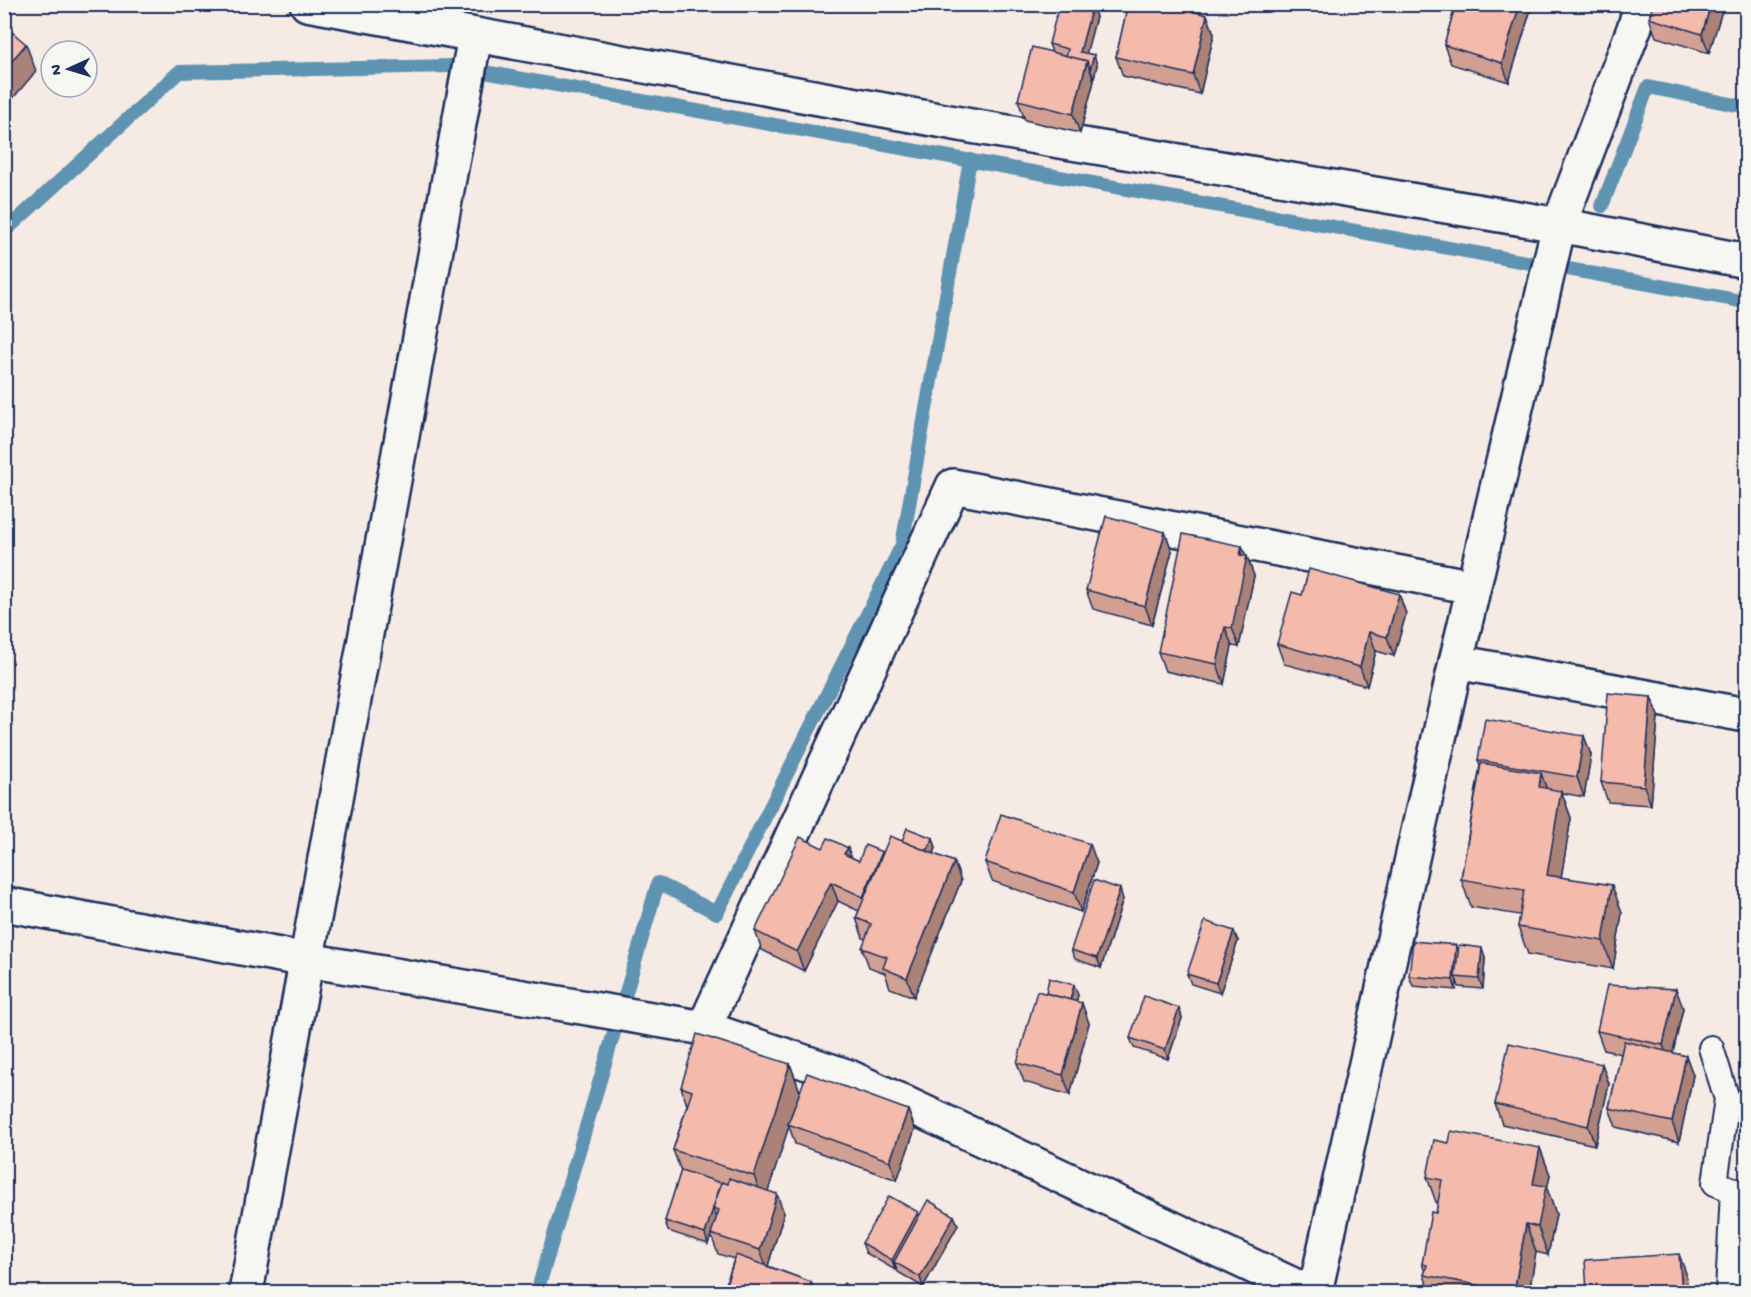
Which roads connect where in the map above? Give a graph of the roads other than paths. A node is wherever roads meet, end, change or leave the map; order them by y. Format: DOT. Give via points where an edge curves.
graph roads {
  1 [pos="307,4"];
  2 [pos="1641,4"];
  3 [pos="475,36"];
  4 [pos="1559,225"];
  5 [pos="1746,261"];
  6 [pos="1473,587"];
  7 [pos="1456,662"];
  8 [pos="1746,715"];
  9 [pos="4,904"];
  10 [pos="307,960"];
  11 [pos="704,1028"];
  12 [pos="1711,1048"];
  13 [pos="246,1293"];
  14 [pos="1308,1293"];
  15 [pos="1315,1293"];
  16 [pos="1728,1293"];
  1 -- 3 [label="street"];
  2 -- 4 [label="street"];
  3 -- 4 [label="street" via="971,126"];
  3 -- 10 [label="street"];
  4 -- 5 [label="street"];
  4 -- 6 [label="street"];
  6 -- 7 [label="street"];
  6 -- 11 [label="street" via="953,486"];
  7 -- 8 [label="street"];
  7 -- 15 [label="street"];
  9 -- 10 [label="street"];
  10 -- 11 [label="street"];
  10 -- 13 [label="street"];
  11 -- 14 [label="street" via="849,1077"];
  12 -- 16 [label="lane" via="1727,1099 1715,1183 1733,1190"];
}
